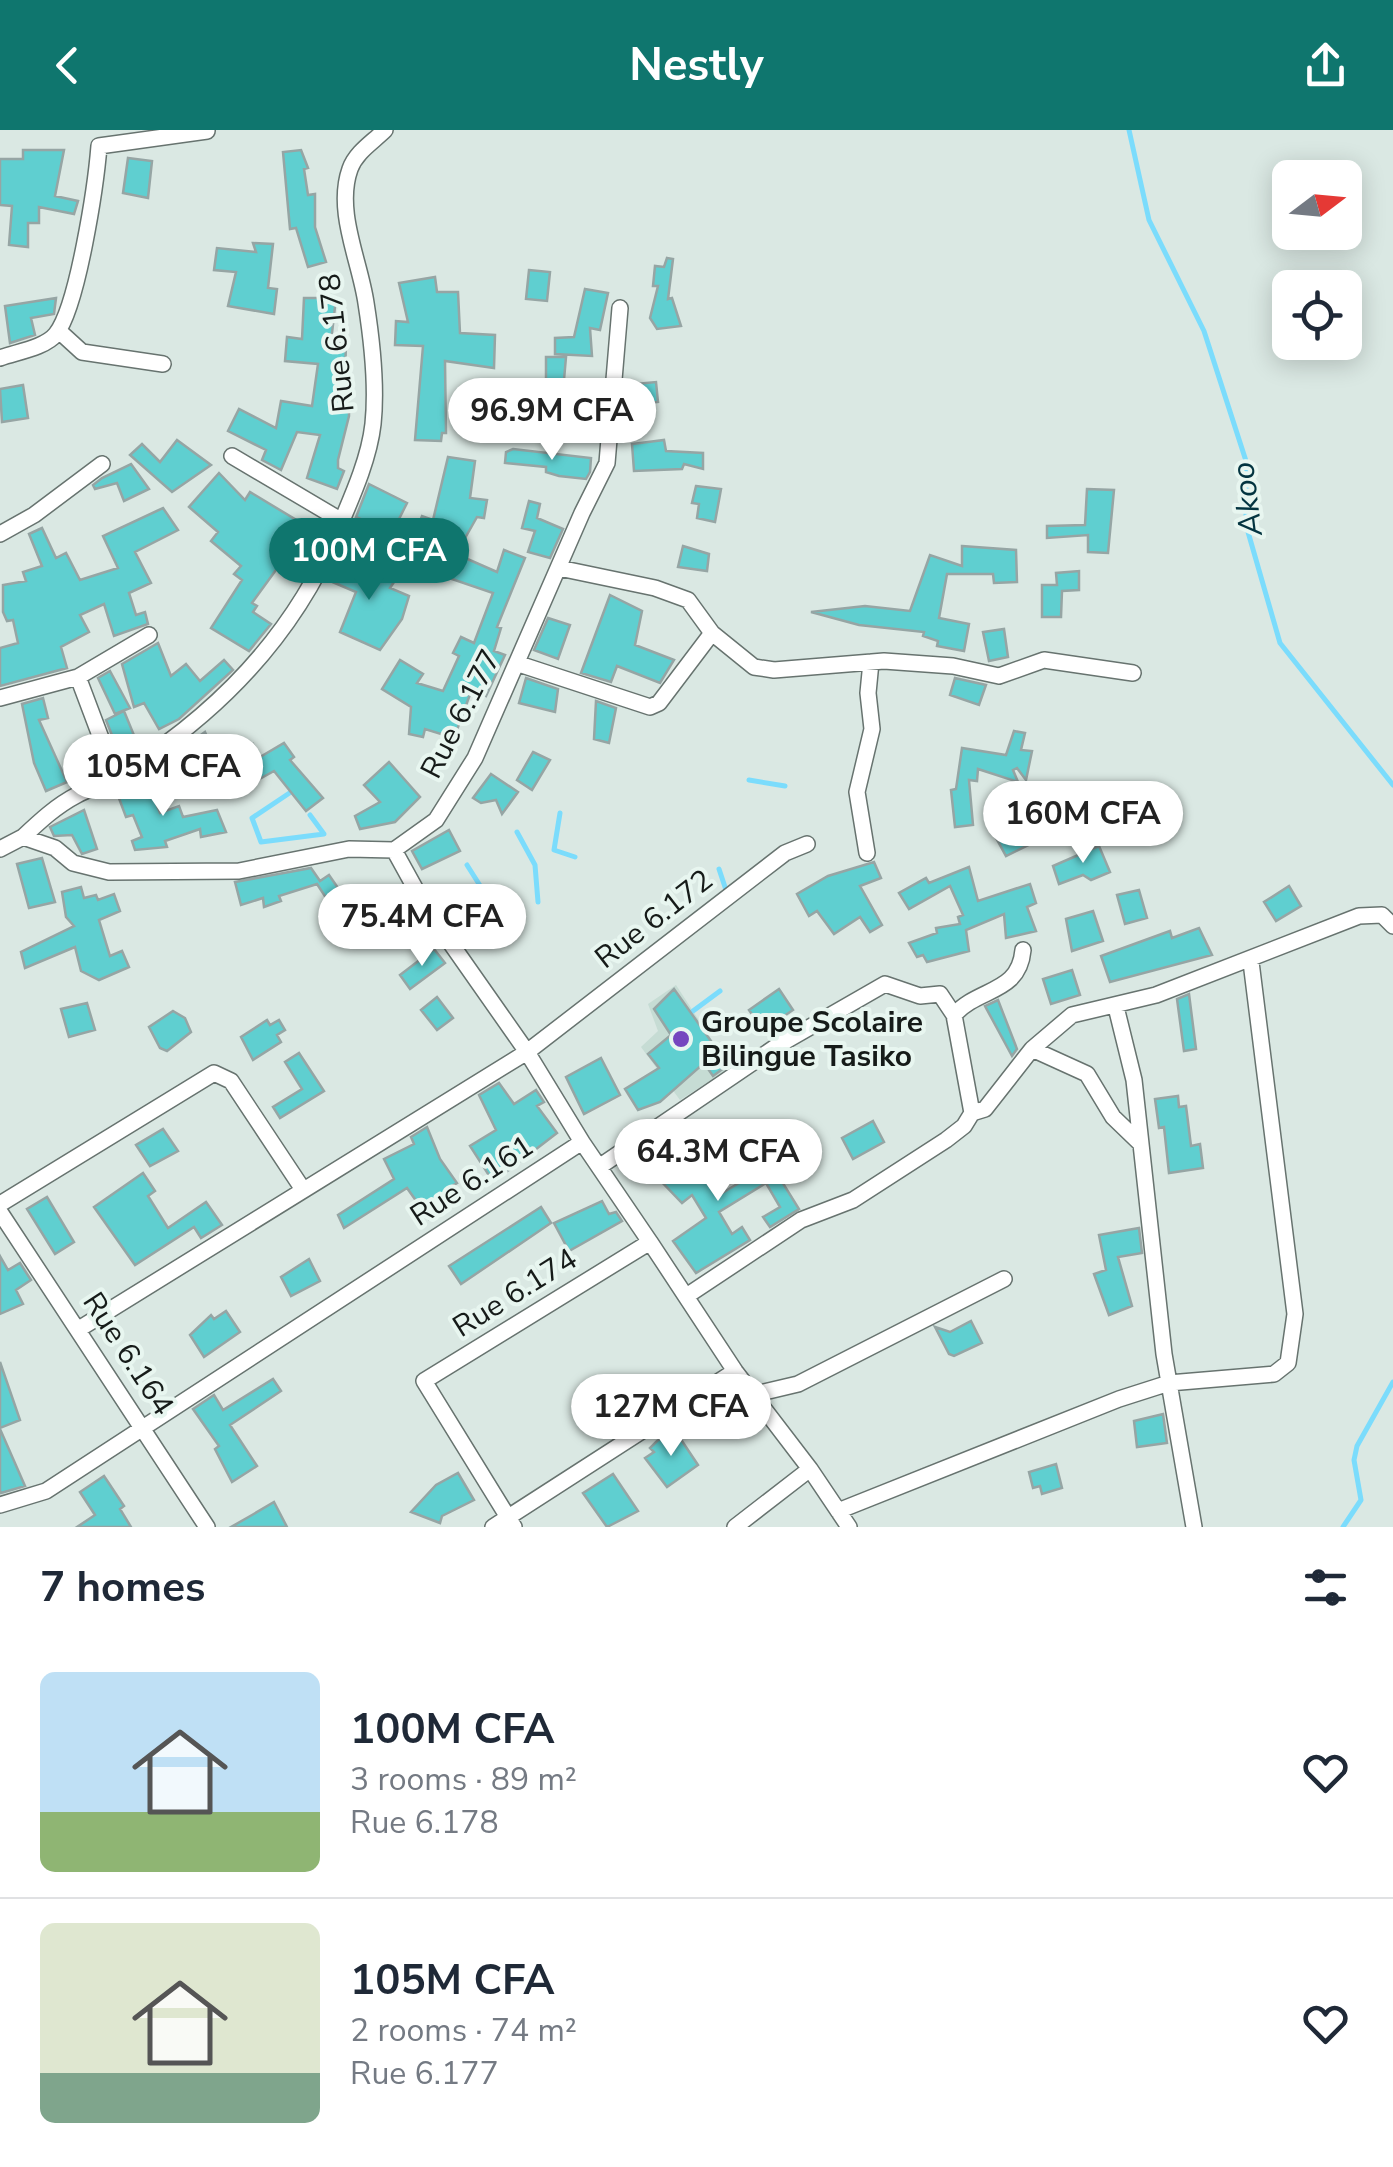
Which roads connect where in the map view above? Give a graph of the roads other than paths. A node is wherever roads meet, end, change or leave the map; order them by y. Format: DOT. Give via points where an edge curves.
graph roads {
  1 [pos="207,130"];
  2 [pos="385,130"];
  3 [pos="620,308"];
  4 [pos="59,331"];
  5 [pos="0,358"];
  6 [pos="164,364"];
  7 [pos="232,456"];
  8 [pos="102,464"];
  9 [pos="342,521"];
  10 [pos="0,534"];
  11 [pos="560,568"];
  12 [pos="712,634"];
  13 [pos="150,635"];
  14 [pos="871,662"];
  15 [pos="518,664"];
  16 [pos="1133,674"];
  17 [pos="78,676"];
  18 [pos="0,698"];
  19 [pos="116,778"];
  20 [pos="23,837"];
  21 [pos="806,844"];
  22 [pos="0,848"];
  23 [pos="394,850"];
  24 [pos="868,853"];
  25 [pos="1393,926"];
  26 [pos="1023,950"];
  27 [pos="1251,962"];
  28 [pos="1116,1006"];
  29 [pos="954,1015"];
  30 [pos="1032,1049"];
  31 [pos="527,1052"];
  32 [pos="972,1113"];
  33 [pos="582,1142"];
  34 [pos="1141,1144"];
  35 [pos="599,1167"];
  36 [pos="302,1188"];
  37 [pos="0,1204"];
  38 [pos="0,1212"];
  39 [pos="650,1242"];
  40 [pos="1004,1279"];
  41 [pos="688,1295"];
  42 [pos="79,1330"];
  43 [pos="735,1372"];
  44 [pos="1169,1384"];
  45 [pos="756,1394"];
  46 [pos="142,1426"];
  47 [pos="810,1469"];
  48 [pos="0,1505"];
  49 [pos="838,1511"];
  50 [pos="511,1522"];
  51 [pos="205,1526"];
  52 [pos="493,1527"];
  53 [pos="735,1527"];
  54 [pos="849,1527"];
  55 [pos="1194,1527"];
  1 -- 4 [label="street" via="100,146 84,248"];
  2 -- 9 [label="street, Rue 6.178" via="354,160 346,191 374,392 368,449"];
  3 -- 11 [label="street, Rue 6.177" via="604,475"];
  4 -- 5 [label="street"];
  4 -- 6 [label="street" via="82,352"];
  7 -- 9 [label="street"];
  8 -- 10 [label="street"];
  9 -- 19 [label="street, Rue 6.178" via="286,627 238,682 184,733"];
  11 -- 12 [label="street" via="688,600"];
  11 -- 15 [label="street, Rue 6.177"];
  12 -- 14 [label="street" via="754,667"];
  12 -- 15 [label="street" via="650,706"];
  13 -- 17 [label="street"];
  14 -- 16 [label="street" via="999,676 1044,660"];
  14 -- 24 [label="street" via="872,729 857,792"];
  15 -- 23 [label="street, Rue 6.177" via="476,758 436,820"];
  17 -- 18 [label="street"];
  17 -- 19 [label="street"];
  19 -- 20 [label="street, Rue 6.178" via="51,811"];
  20 -- 22 [label="street"];
  20 -- 23 [label="street" via="73,863 110,872 239,871 349,849"];
  21 -- 31 [label="street, Rue 6.172" via="784,853"];
  23 -- 31 [label="street" via="426,908"];
  25 -- 27 [label="street" via="1382,915 1359,916"];
  26 -- 29 [label="street" via="1008,984"];
  27 -- 28 [label="street"];
  27 -- 44 [label="street" via="1295,1330 1288,1363 1274,1374"];
  28 -- 30 [label="street" via="1072,1015"];
  28 -- 34 [label="street"];
  29 -- 32 [label="street"];
  29 -- 35 [label="street" via="940,994 920,996 885,984 777,1046"];
  30 -- 32 [label="street" via="985,1109"];
  30 -- 34 [label="street" via="1087,1074 1113,1116"];
  31 -- 33 [label="street"];
  31 -- 36 [label="street, Rue 6.172"];
  32 -- 41 [label="street" via="946,1140 853,1200 801,1220"];
  33 -- 35 [label="street, Rue 6.161"];
  33 -- 46 [label="street, Rue 6.161"];
  34 -- 44 [label="street"];
  35 -- 39 [label="street, Rue 6.161"];
  36 -- 37 [label="street" via="231,1082 214,1074"];
  36 -- 42 [label="street, Rue 6.172"];
  38 -- 42 [label="street, Rue 6.164"];
  39 -- 41 [label="street"];
  39 -- 50 [label="street, Rue 6.174" via="424,1381"];
  40 -- 45 [label="street" via="798,1384"];
  41 -- 43 [label="street"];
  42 -- 46 [label="street, Rue 6.164"];
  43 -- 45 [label="street"];
  43 -- 50 [label="street"];
  44 -- 49 [label="street" via="1066,1418"];
  44 -- 55 [label="street"];
  45 -- 47 [label="street"];
  46 -- 48 [label="street, Rue 6.161" via="46,1491"];
  46 -- 51 [label="street, Rue 6.164"];
  47 -- 49 [label="street"];
  47 -- 53 [label="street"];
  49 -- 54 [label="street"];
  50 -- 52 [label="street"];
}
